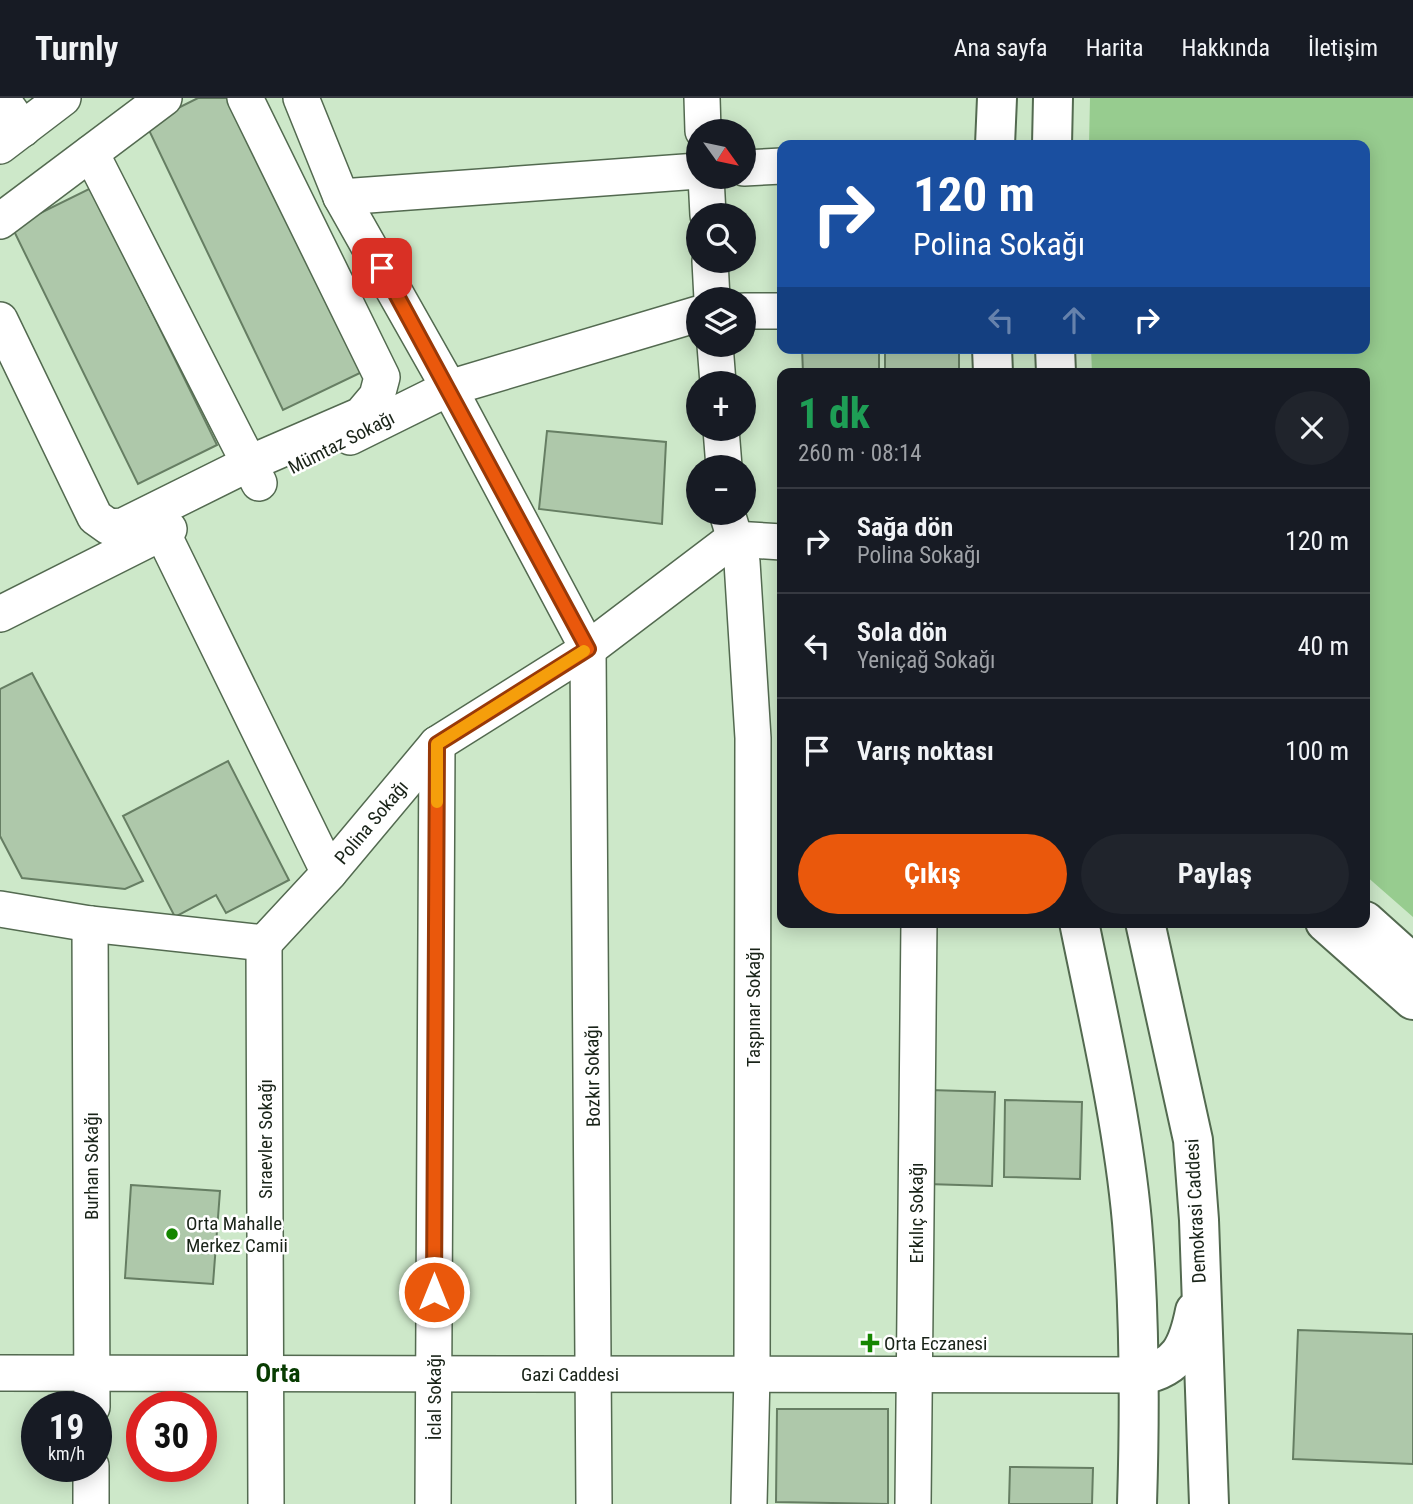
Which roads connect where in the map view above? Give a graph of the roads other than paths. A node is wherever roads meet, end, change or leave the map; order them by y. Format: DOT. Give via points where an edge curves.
graph roads {
  1 [pos="1,98"];
  2 [pos="63,98"];
  3 [pos="164,98"];
  4 [pos="245,98"];
  5 [pos="302,98"];
  6 [pos="702,98"];
  7 [pos="998,98"];
  8 [pos="1052,98"];
  9 [pos="703,119"];
  10 [pos="12,138"];
  11 [pos="995,140"];
  12 [pos="1052,140"];
  13 [pos="91,153"];
  14 [pos="777,166"];
  15 [pos="756,167"];
  16 [pos="686,172"];
  17 [pos="341,197"];
  18 [pos="0,220"];
  19 [pos="756,311"];
  20 [pos="777,312"];
  21 [pos="686,318"];
  22 [pos="0,320"];
  23 [pos="449,388"];
  24 [pos="255,473"];
  25 [pos="730,526"];
  26 [pos="162,532"];
  27 [pos="777,540"];
  28 [pos="0,614"];
  29 [pos="588,649"];
  30 [pos="768,740"];
  31 [pos="437,744"];
  32 [pos="328,873"];
  33 [pos="0,909"];
  34 [pos="90,924"];
  35 [pos="1370,925"];
  36 [pos="919,928"];
  37 [pos="1080,928"];
  38 [pos="1146,928"];
  39 [pos="1157,928"];
  40 [pos="1332,928"];
  41 [pos="264,943"];
  42 [pos="1413,964"];
  43 [pos="1161,997"];
  44 [pos="1413,1000"];
  45 [pos="1199,1293"];
  46 [pos="0,1374"];
  47 [pos="266,1374"];
  48 [pos="434,1374"];
  49 [pos="595,1374"];
  50 [pos="752,1374"];
  51 [pos="915,1374"];
  52 [pos="1141,1375"];
  53 [pos="92,1390"];
  54 [pos="92,1482"];
  55 [pos="91,1504"];
  56 [pos="266,1504"];
  57 [pos="433,1504"];
  58 [pos="594,1504"];
  59 [pos="748,1504"];
  60 [pos="913,1504"];
  61 [pos="1138,1504"];
  62 [pos="1209,1504"];
  1 -- 10 [label="street"];
  2 -- 10 [label="street"];
  3 -- 13 [label="street"];
  4 -- 24 [label="street" via="382,377 377,396 361,415"];
  5 -- 17 [label="street"];
  6 -- 9 [label="street"];
  7 -- 11 [label="main road"];
  8 -- 12 [label="main road"];
  13 -- 18 [label="street"];
  13 -- 24 [label="street"];
  14 -- 15 [label="street"];
  16 -- 17 [label="street"];
  17 -- 23 [label="street"];
  19 -- 20 [label="street"];
  21 -- 23 [label="street, Mümtaz Sokağı"];
  22 -- 24 [label="street" via="101,523 123,526"];
  23 -- 24 [label="street, Mümtaz Sokağı"];
  23 -- 29 [label="street"];
  24 -- 26 [label="street, Mümtaz Sokağı"];
  25 -- 27 [label="street"];
  25 -- 29 [label="street, Polina Sokağı"];
  25 -- 30 [label="street, Taşpınar Sokağı" via="742,562"];
  26 -- 28 [label="street, Mümtaz Sokağı"];
  26 -- 32 [label="street"];
  29 -- 31 [label="street, Polina Sokağı"];
  29 -- 49 [label="street, Bozkır Sokağı"];
  30 -- 50 [label="street, Taşpınar Sokağı"];
  31 -- 32 [label="street, Polina Sokağı"];
  31 -- 48 [label="street, İclal Sokağı"];
  32 -- 41 [label="street, Polina Sokağı"];
  33 -- 34 [label="street"];
  34 -- 41 [label="street"];
  34 -- 53 [label="street, Burhan Sokağı"];
  35 -- 42 [label="main road"];
  36 -- 51 [label="street, Erkılıç Sokağı"];
  37 -- 52 [label="main road" via="1132,1219"];
  38 -- 43 [label="main road, Demokrasi Caddesi"];
  39 -- 43 [label="main road"];
  40 -- 44 [label="main road"];
  41 -- 47 [label="street, Sıraevler Sokağı"];
  43 -- 45 [label="main road, Demokrasi Caddesi" via="1192,1140"];
  45 -- 52 [label="main road" via="1190,1336 1179,1356 1160,1371"];
  45 -- 62 [label="main road, Demokrasi Caddesi"];
  46 -- 53 [label="street, Gazi Caddesi"];
  47 -- 48 [label="street, Gazi Caddesi"];
  47 -- 53 [label="street, Gazi Caddesi"];
  47 -- 56 [label="street, Sıraevler Sokağı"];
  48 -- 49 [label="street, Gazi Caddesi"];
  48 -- 57 [label="street, İclal Sokağı"];
  49 -- 50 [label="street, Gazi Caddesi"];
  49 -- 58 [label="street, Bozkır Sokağı"];
  50 -- 51 [label="street, Gazi Caddesi"];
  50 -- 59 [label="street, Taşpınar Sokağı"];
  51 -- 52 [label="street, Gazi Caddesi"];
  51 -- 60 [label="street, Erkılıç Sokağı"];
  52 -- 61 [label="main road"];
  54 -- 55 [label="street"];
}
